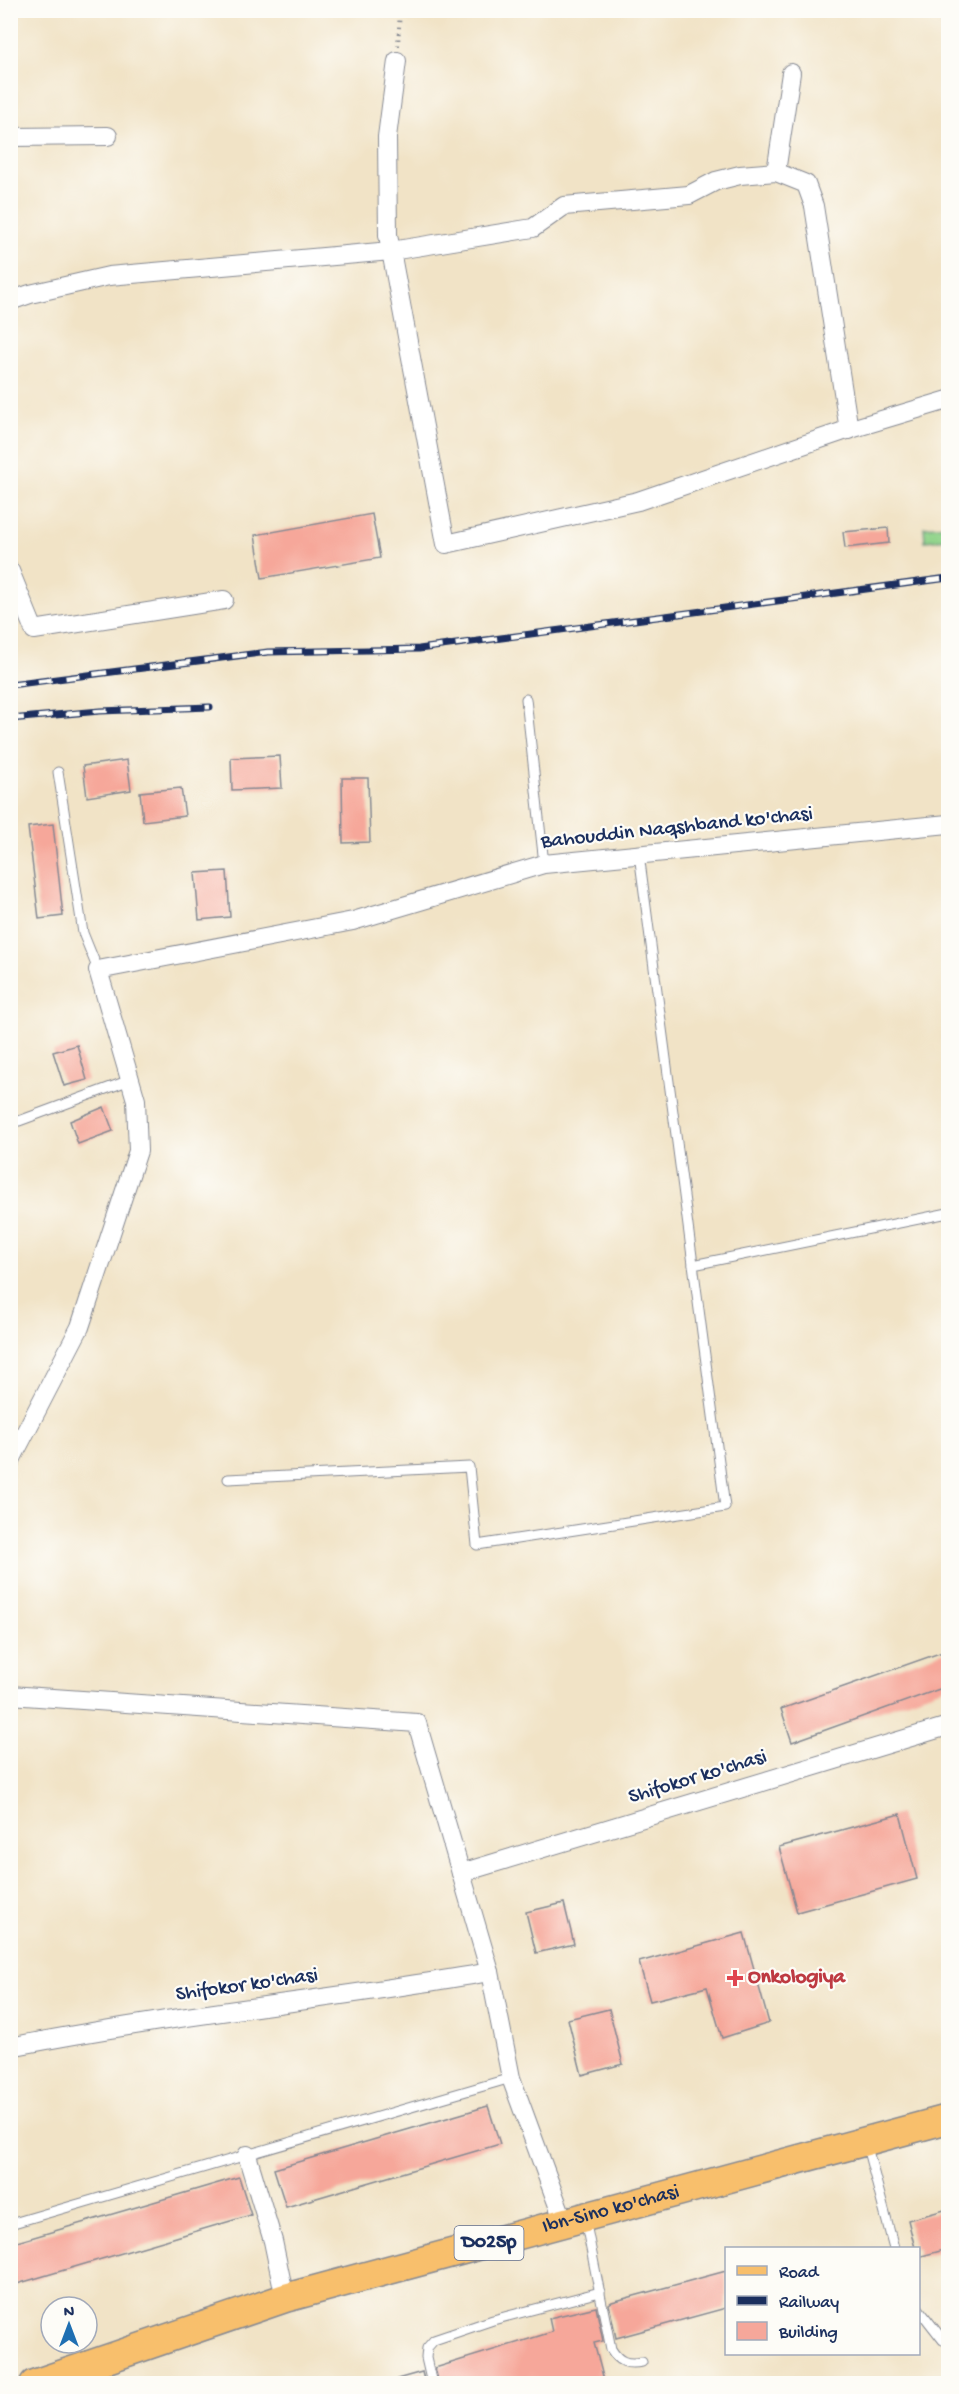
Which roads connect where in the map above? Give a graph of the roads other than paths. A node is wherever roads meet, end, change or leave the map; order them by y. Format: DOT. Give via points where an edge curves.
graph roads {
  1 [pos="397,61"];
  2 [pos="791,73"];
  3 [pos="108,136"];
  4 [pos="10,138"];
  5 [pos="776,172"];
  6 [pos="391,251"];
  7 [pos="10,301"];
  8 [pos="948,400"];
  9 [pos="849,430"];
  10 [pos="10,571"];
  11 [pos="224,600"];
  12 [pos="526,699"];
  13 [pos="58,772"];
  14 [pos="948,824"];
  15 [pos="639,854"];
  16 [pos="544,864"];
  17 [pos="98,970"];
  18 [pos="130,1080"];
  19 [pos="10,1120"];
  20 [pos="948,1213"];
  21 [pos="693,1265"];
  22 [pos="10,1462"];
  23 [pos="228,1479"];
  24 [pos="10,1695"];
  25 [pos="948,1726"];
  26 [pos="461,1874"];
  27 [pos="490,1972"];
  28 [pos="10,2047"];
  29 [pos="511,2078"];
  30 [pos="948,2119"];
  31 [pos="866,2141"];
  32 [pos="247,2156"];
  33 [pos="574,2220"];
  34 [pos="10,2224"];
  35 [pos="894,2247"];
  36 [pos="600,2292"];
  37 [pos="285,2298"];
  38 [pos="920,2311"];
  39 [pos="948,2342"];
  40 [pos="642,2362"];
  41 [pos="34,2384"];
  42 [pos="432,2384"];
  1 -- 6 [label="street" via="387,137"];
  2 -- 5 [label="street"];
  3 -- 4 [label="street"];
  5 -- 6 [label="street" via="740,175 689,195 564,206 533,228"];
  5 -- 9 [label="street" via="806,184 814,206"];
  6 -- 7 [label="street" via="109,276"];
  6 -- 9 [label="street" via="446,544 639,501"];
  8 -- 9 [label="street"];
  10 -- 11 [label="street" via="34,630"];
  12 -- 16 [label="lane"];
  13 -- 17 [label="lane" via="83,933"];
  14 -- 15 [label="street, Bahouddin Naqshband ko'chasi"];
  15 -- 16 [label="street, Bahouddin Naqshband ko'chasi"];
  15 -- 21 [label="lane"];
  16 -- 17 [label="street, Bahouddin Naqshband ko'chasi" via="353,921"];
  17 -- 18 [label="street"];
  18 -- 19 [label="lane" via="19,1121"];
  18 -- 22 [label="street" via="136,1100 138,1151 80,1327"];
  20 -- 21 [label="lane"];
  21 -- 23 [label="lane" via="726,1507 477,1545 469,1467"];
  24 -- 26 [label="street" via="417,1723"];
  25 -- 26 [label="street, Shifokor ko'chasi"];
  26 -- 27 [label="street"];
  27 -- 28 [label="street, Shifokor ko'chasi" via="136,2024"];
  27 -- 29 [label="street"];
  29 -- 32 [label="lane"];
  29 -- 33 [label="street"];
  30 -- 31 [label="main road, Ibn-Sino ko'chasi / D025p"];
  31 -- 33 [label="main road, Ibn-Sino ko'chasi / D025p"];
  31 -- 35 [label="lane"];
  32 -- 34 [label="lane"];
  32 -- 37 [label="street" via="273,2241"];
  33 -- 36 [label="lane"];
  33 -- 37 [label="main road, Ibn-Sino ko'chasi / D025p"];
  36 -- 40 [label="lane" via="611,2349 617,2358 629,2364"];
  36 -- 42 [label="lane" via="434,2340 427,2348 426,2358"];
  37 -- 41 [label="main road, Ibn-Sino ko'chasi / D025p"];
  38 -- 39 [label="lane"];
}
